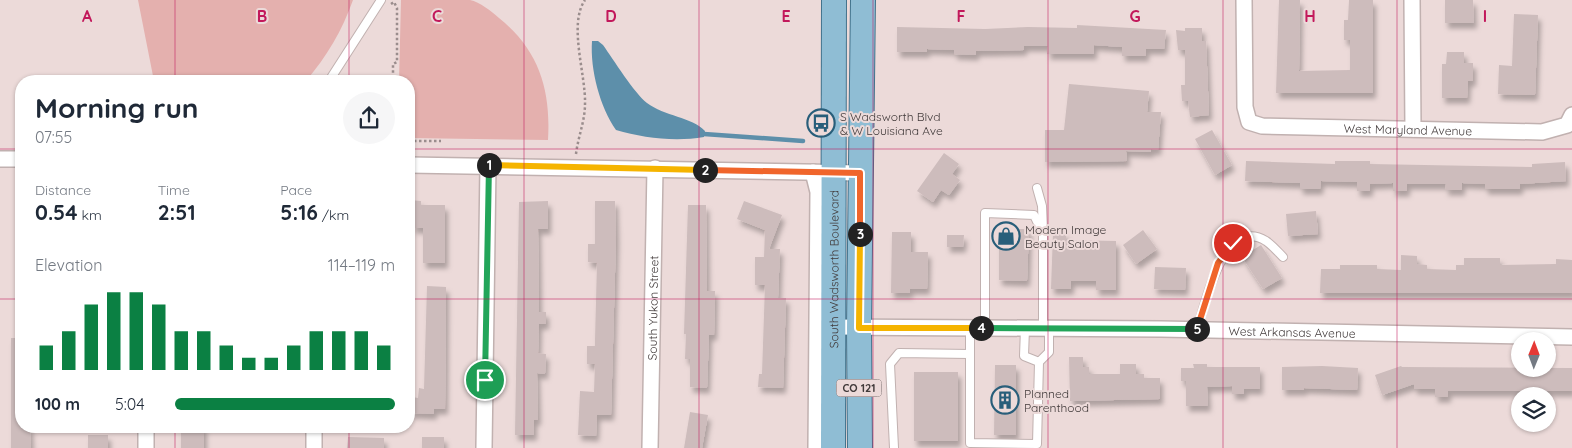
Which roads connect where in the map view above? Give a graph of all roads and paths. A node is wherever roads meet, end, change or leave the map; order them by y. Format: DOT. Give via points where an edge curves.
graph roads {
  1 [pos="381,0"];
  2 [pos="585,0"];
  3 [pos="834,0"];
  4 [pos="863,0"];
  5 [pos="1244,0"];
  6 [pos="1412,0"];
  7 [pos="394,2"];
  8 [pos="333,75"];
  9 [pos="393,75"];
  10 [pos="1569,120"];
  11 [pos="1413,129"];
  12 [pos="415,141"];
  13 [pos="440,141"];
  14 [pos="576,154"];
  15 [pos="0,159"];
  16 [pos="15,159"];
  17 [pos="415,165"];
  18 [pos="488,165"];
  19 [pos="654,168"];
  20 [pos="823,173"];
  21 [pos="860,173"];
  22 [pos="1038,188"];
  23 [pos="1043,234"];
  24 [pos="1283,258"];
  25 [pos="832,327"];
  26 [pos="859,328"];
  27 [pos="970,328"];
  28 [pos="985,328"];
  29 [pos="1025,328"];
  30 [pos="1046,329"];
  31 [pos="1197,330"];
  32 [pos="1572,337"];
  33 [pos="970,354"];
  34 [pos="1039,362"];
  35 [pos="146,433"];
  36 [pos="314,433"];
  37 [pos="146,448"];
  38 [pos="314,448"];
  39 [pos="484,448"];
  40 [pos="650,448"];
  41 [pos="816,448"];
  42 [pos="833,448"];
  43 [pos="860,448"];
  44 [pos="894,448"];
  1 -- 8 [label="lane"];
  2 -- 14 [label="path" via="580,12 578,40 585,106"];
  3 -- 20 [label="main road, South Wadsworth Boulevard / CO 121"];
  4 -- 21 [label="main road, CO 121"];
  5 -- 11 [label="street, West Maryland Avenue" via="1245,107 1249,122 1262,126"];
  6 -- 11 [label="street"];
  7 -- 9 [label="path" via="397,62 393,64"];
  10 -- 11 [label="street, West Maryland Avenue" via="1542,132"];
  12 -- 13 [label="path"];
  15 -- 16 [label="street"];
  17 -- 18 [label="street"];
  18 -- 19 [label="street"];
  18 -- 39 [label="street"];
  19 -- 20 [label="street"];
  19 -- 40 [label="street, South Yukon Street"];
  20 -- 21 [label="street"];
  20 -- 25 [label="main road, South Wadsworth Boulevard / CO 121"];
  20 -- 41 [label="street, South Wadsworth Boulevard" via="818,192"];
  21 -- 26 [label="main road, CO 121"];
  22 -- 23 [label="lane"];
  23 -- 28 [label="lane" via="1034,215 985,213"];
  23 -- 30 [label="lane"];
  24 -- 31 [label="lane" via="1265,241 1250,237 1233,243 1218,263"];
  25 -- 26 [label="street, West Arkansas Avenue"];
  25 -- 42 [label="main road, South Wadsworth Boulevard / CO 121"];
  26 -- 27 [label="street, West Arkansas Avenue"];
  26 -- 43 [label="main road, CO 121"];
  27 -- 28 [label="street, West Arkansas Avenue"];
  27 -- 33 [label="lane"];
  28 -- 29 [label="street, West Arkansas Avenue"];
  29 -- 30 [label="street, West Arkansas Avenue"];
  29 -- 34 [label="lane" via="1024,356"];
  30 -- 31 [label="street, West Arkansas Avenue"];
  30 -- 34 [label="lane" via="1049,352"];
  31 -- 32 [label="street, West Arkansas Avenue"];
  33 -- 34 [label="lane" via="970,443 1037,444"];
  33 -- 44 [label="lane" via="898,353 890,364"];
  35 -- 37 [label="street"];
  36 -- 38 [label="street"];
}
